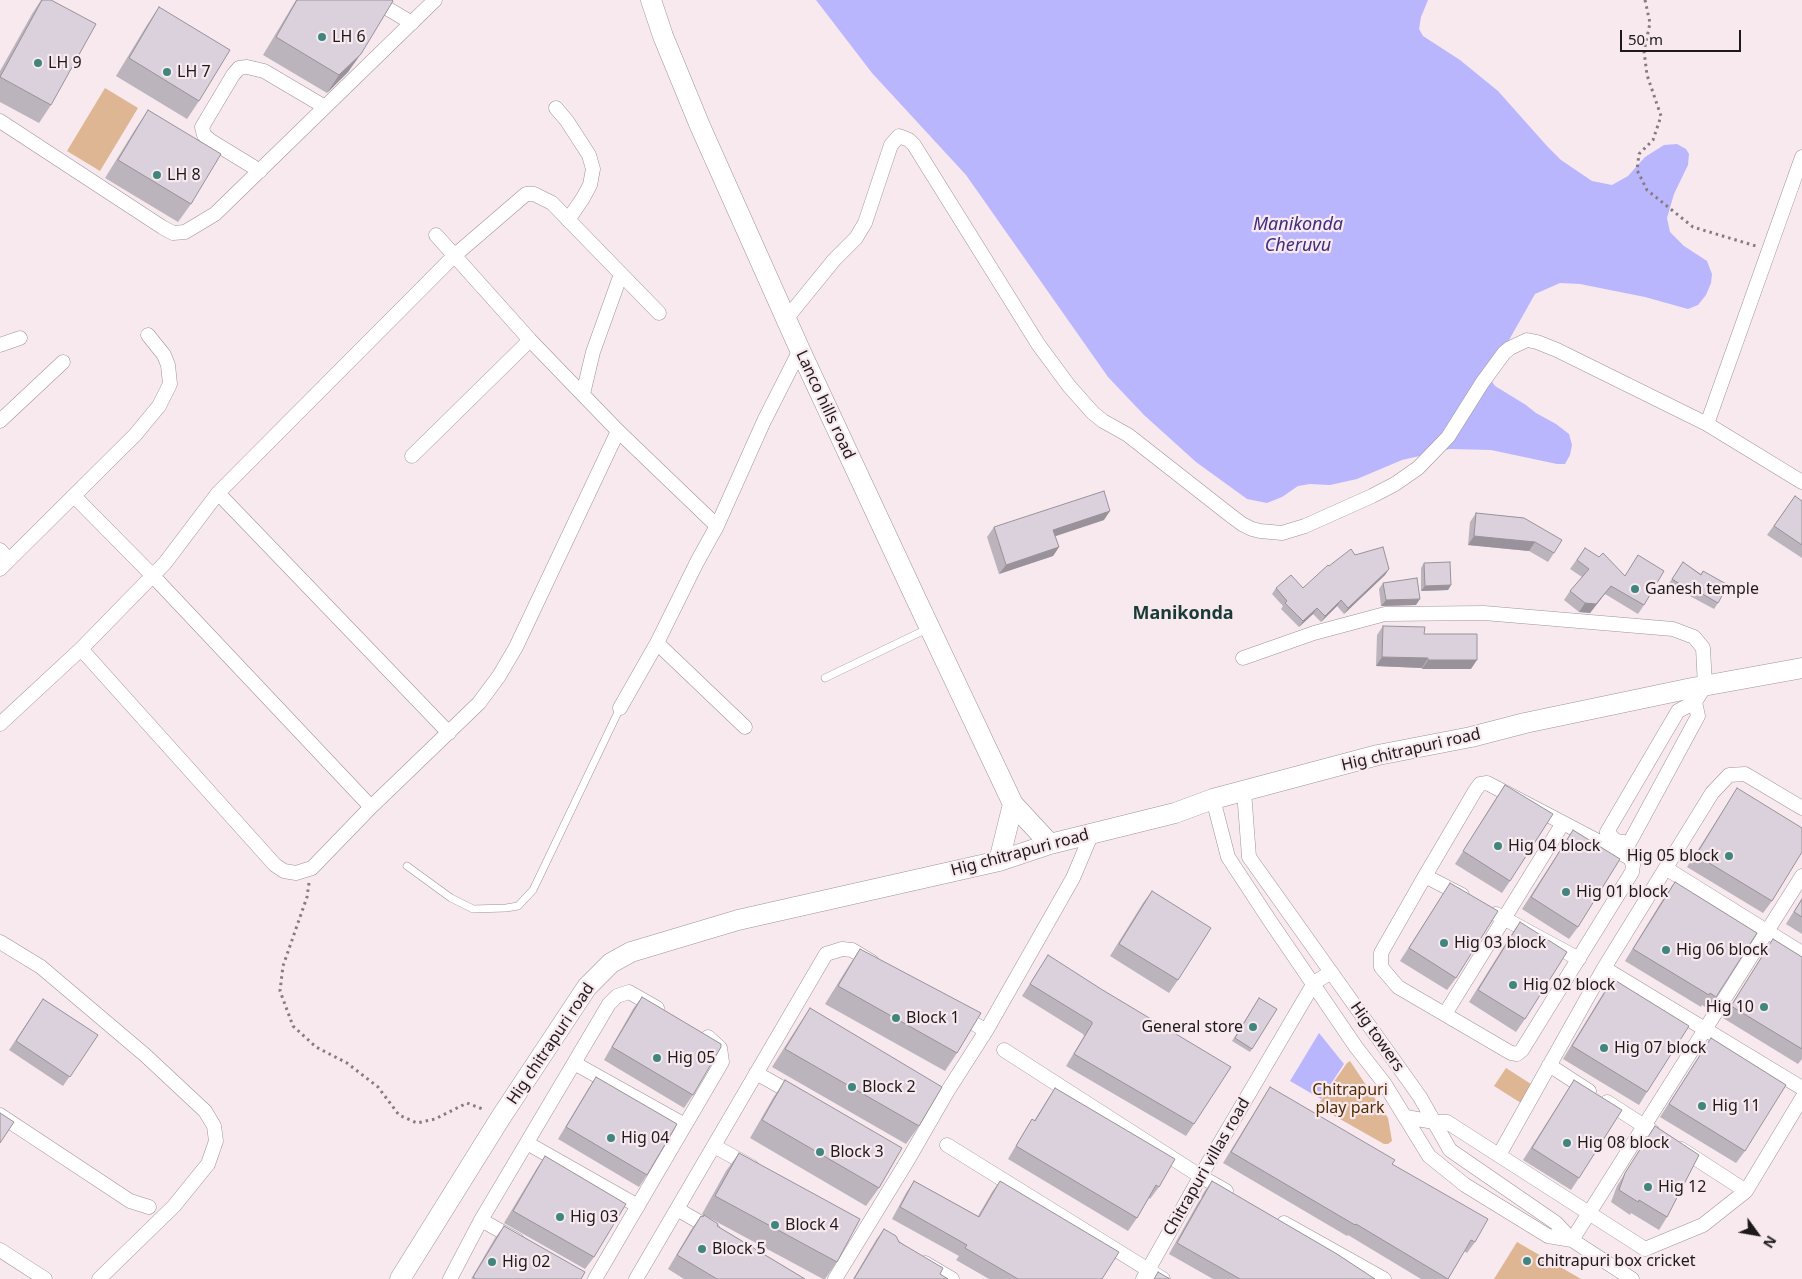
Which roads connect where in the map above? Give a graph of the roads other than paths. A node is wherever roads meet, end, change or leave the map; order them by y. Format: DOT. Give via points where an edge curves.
graph roads {
  1 [pos="373,0"];
  2 [pos="435,0"];
  3 [pos="651,0"];
  4 [pos="412,23"];
  5 [pos="325,107"];
  6 [pos="556,108"];
  7 [pos="0,120"];
  8 [pos="1802,157"];
  9 [pos="260,171"];
  10 [pos="568,220"];
  11 [pos="436,236"];
  12 [pos="454,256"];
  13 [pos="621,274"];
  14 [pos="660,313"];
  15 [pos="786,319"];
  16 [pos="148,335"];
  17 [pos="20,338"];
  18 [pos="530,340"];
  19 [pos="0,345"];
  20 [pos="800,350"];
  21 [pos="63,362"];
  22 [pos="583,394"];
  23 [pos="0,421"];
  24 [pos="1707,424"];
  25 [pos="618,431"];
  26 [pos="412,456"];
  27 [pos="1802,482"];
  28 [pos="218,493"];
  29 [pos="74,496"];
  30 [pos="717,526"];
  31 [pos="3,560"];
  32 [pos="153,576"];
  33 [pos="929,627"];
  34 [pos="657,643"];
  35 [pos="81,649"];
  36 [pos="1243,658"];
  37 [pos="1802,668"];
  38 [pos="825,678"];
  39 [pos="1700,694"];
  40 [pos="620,708"];
  41 [pos="0,724"];
  42 [pos="745,727"];
  43 [pos="449,733"];
  44 [pos="1244,791"];
  45 [pos="1213,799"];
  46 [pos="1013,804"];
  47 [pos="371,807"];
  48 [pos="1802,808"];
  49 [pos="1563,823"];
  50 [pos="1092,833"];
  51 [pos="1050,844"];
  52 [pos="1614,845"];
  53 [pos="999,861"];
  54 [pos="407,866"];
  55 [pos="1667,869"];
  56 [pos="1425,876"];
  57 [pos="1802,876"];
  58 [pos="1504,918"];
  59 [pos="1768,932"];
  60 [pos="0,942"];
  61 [pos="1802,953"];
  62 [pos="1579,959"];
  63 [pos="1604,968"];
  64 [pos="886,970"];
  65 [pos="1331,972"];
  66 [pos="1314,983"];
  67 [pos="945,1005"];
  68 [pos="1445,1014"];
  69 [pos="670,1015"];
  70 [pos="695,1029"];
  71 [pos="1706,1030"];
  72 [pos="986,1031"];
  73 [pos="1004,1050"];
  74 [pos="574,1063"];
  75 [pos="1549,1065"];
  76 [pos="756,1073"];
  77 [pos="1802,1088"];
  78 [pos="1802,1098"];
  79 [pos="807,1102"];
  80 [pos="0,1116"];
  81 [pos="1406,1117"];
  82 [pos="1434,1122"];
  83 [pos="685,1125"];
  84 [pos="1645,1126"];
  85 [pos="527,1143"];
  86 [pos="947,1145"];
  87 [pos="714,1146"];
  88 [pos="1499,1155"];
  89 [pos="764,1174"];
  90 [pos="1200,1176"];
  91 [pos="1746,1190"];
  92 [pos="1242,1200"];
  93 [pos="638,1206"];
  94 [pos="149,1207"];
  95 [pos="677,1209"];
  96 [pos="1589,1214"];
  97 [pos="1275,1218"];
  98 [pos="482,1220"];
  99 [pos="729,1239"];
  100 [pos="1572,1240"];
  101 [pos="524,1245"];
  102 [pos="0,1250"];
  103 [pos="912,1255"];
  104 [pos="1145,1274"];
  105 [pos="637,1278"];
  106 [pos="45,1279"];
  107 [pos="100,1279"];
  108 [pos="400,1279"];
  109 [pos="450,1279"];
  110 [pos="596,1279"];
  111 [pos="835,1279"];
  112 [pos="952,1279"];
  113 [pos="1163,1279"];
  114 [pos="1384,1279"];
  115 [pos="1632,1279"];
  1 -- 4 [label="street"];
  2 -- 4 [label="street"];
  3 -- 15 [label="street, Lanco hills road" via="700,126"];
  4 -- 5 [label="street"];
  5 -- 9 [label="street"];
  5 -- 9 [label="street" via="264,71 239,68 202,127 204,135 211,141"];
  6 -- 10 [label="street" via="589,154 593,169 590,185"];
  7 -- 9 [label="street" via="173,233 185,232 214,214"];
  8 -- 24 [label="street"];
  10 -- 12 [label="street" via="547,200 526,194"];
  10 -- 13 [label="street"];
  11 -- 12 [label="street"];
  12 -- 18 [label="street"];
  12 -- 28 [label="street"];
  13 -- 14 [label="street"];
  13 -- 22 [label="street" via="592,352"];
  15 -- 20 [label="street, Lanco hills road"];
  15 -- 24 [label="street" via="856,238 865,223 891,145 899,136 914,146 1038,344 1093,413 1128,435 1252,529 1282,532 1306,526 1395,484 1431,456 1448,437 1504,353 1527,340 1557,350"];
  16 -- 29 [label="street" via="168,364 170,384 165,396 135,435"];
  17 -- 19 [label="street"];
  18 -- 22 [label="street"];
  18 -- 26 [label="street"];
  20 -- 30 [label="street"];
  20 -- 33 [label="street, Lanco hills road"];
  21 -- 23 [label="street"];
  22 -- 25 [label="street"];
  24 -- 27 [label="street"];
  25 -- 30 [label="street"];
  25 -- 43 [label="street" via="516,646 479,703"];
  28 -- 32 [label="street"];
  28 -- 43 [label="street"];
  29 -- 31 [label="street"];
  29 -- 32 [label="street"];
  30 -- 34 [label="street"];
  32 -- 35 [label="street"];
  32 -- 47 [label="street"];
  33 -- 38 [label="lane"];
  33 -- 46 [label="street, Lanco hills road"];
  34 -- 40 [label="street"];
  34 -- 42 [label="street"];
  35 -- 41 [label="street"];
  35 -- 47 [label="street" via="284,871 296,874 312,868"];
  36 -- 39 [label="street" via="1314,633 1385,614 1484,613 1672,629 1694,636 1703,648"];
  37 -- 39 [label="street, Hig chitrapuri road"];
  39 -- 44 [label="street, Hig chitrapuri road" via="1378,755"];
  39 -- 52 [label="street" via="1698,716 1629,844"];
  39 -- 52 [label="street" via="1678,711 1607,832"];
  40 -- 54 [label="lane" via="533,890 518,906 473,909 451,898"];
  43 -- 47 [label="street"];
  44 -- 45 [label="street, Hig chitrapuri road"];
  44 -- 65 [label="street, Hig towers" via="1249,857"];
  45 -- 50 [label="street, Hig chitrapuri road" via="1174,813"];
  45 -- 66 [label="street" via="1228,857"];
  46 -- 51 [label="street, Lanco hills road"];
  46 -- 53 [label="street"];
  48 -- 55 [label="street" via="1745,774 1729,775 1712,793"];
  49 -- 52 [label="street"];
  49 -- 56 [label="street" via="1487,783 1480,784"];
  49 -- 58 [label="street"];
  50 -- 51 [label="street, Hig chitrapuri road"];
  50 -- 72 [label="street" via="1073,878"];
  51 -- 53 [label="street, Hig chitrapuri road"];
  52 -- 62 [label="street" via="1630,858 1632,872"];
  53 -- 108 [label="street, Hig chitrapuri road" via="747,918 631,952 611,963 587,987"];
  55 -- 59 [label="street"];
  55 -- 63 [label="street"];
  56 -- 58 [label="street"];
  56 -- 68 [label="street" via="1381,953 1381,967 1398,987"];
  57 -- 59 [label="street"];
  58 -- 62 [label="street"];
  58 -- 68 [label="street"];
  59 -- 61 [label="street"];
  59 -- 71 [label="street"];
  60 -- 107 [label="street" via="41,967 145,1055 205,1111 214,1126 216,1141 208,1164 174,1206"];
  62 -- 68 [label="street" via="1517,1054 1511,1054"];
  63 -- 71 [label="street"];
  63 -- 75 [label="street"];
  64 -- 76 [label="street" via="852,950 826,954 802,1006"];
  65 -- 66 [label="street"];
  65 -- 82 [label="street, Hig towers" via="1420,1097"];
  66 -- 81 [label="street"];
  66 -- 90 [label="street, Chitrapuri villas road"];
  67 -- 72 [label="street"];
  69 -- 74 [label="street" via="629,992 617,996"];
  70 -- 83 [label="street" via="711,1038 720,1048 722,1062"];
  71 -- 77 [label="street"];
  71 -- 84 [label="street"];
  72 -- 111 [label="street" via="943,1089 859,1229"];
  73 -- 90 [label="street"];
  74 -- 83 [label="street"];
  74 -- 85 [label="street"];
  75 -- 84 [label="street"];
  75 -- 88 [label="street"];
  76 -- 79 [label="street"];
  76 -- 87 [label="street"];
  78 -- 91 [label="street"];
  80 -- 94 [label="street" via="130,1201"];
  81 -- 82 [label="street"];
  81 -- 100 [label="street" via="1429,1156 1465,1185 1548,1236"];
  82 -- 88 [label="street" via="1448,1122"];
  82 -- 100 [label="street, Hig towers" via="1450,1150 1556,1223"];
  83 -- 93 [label="street"];
  84 -- 91 [label="street"];
  84 -- 96 [label="street"];
  85 -- 93 [label="street"];
  85 -- 98 [label="street"];
  86 -- 104 [label="street"];
  87 -- 89 [label="street"];
  87 -- 95 [label="street"];
  88 -- 96 [label="street"];
  90 -- 92 [label="street"];
  90 -- 104 [label="street, Chitrapuri villas road"];
  91 -- 96 [label="street" via="1702,1225 1644,1249"];
  93 -- 110 [label="street"];
  95 -- 99 [label="street"];
  95 -- 105 [label="street"];
  96 -- 100 [label="street"];
  97 -- 114 [label="street"];
  98 -- 101 [label="street"];
  98 -- 109 [label="street"];
  100 -- 115 [label="street"];
  102 -- 106 [label="street"];
  103 -- 112 [label="street"];
  104 -- 113 [label="street"];
}
